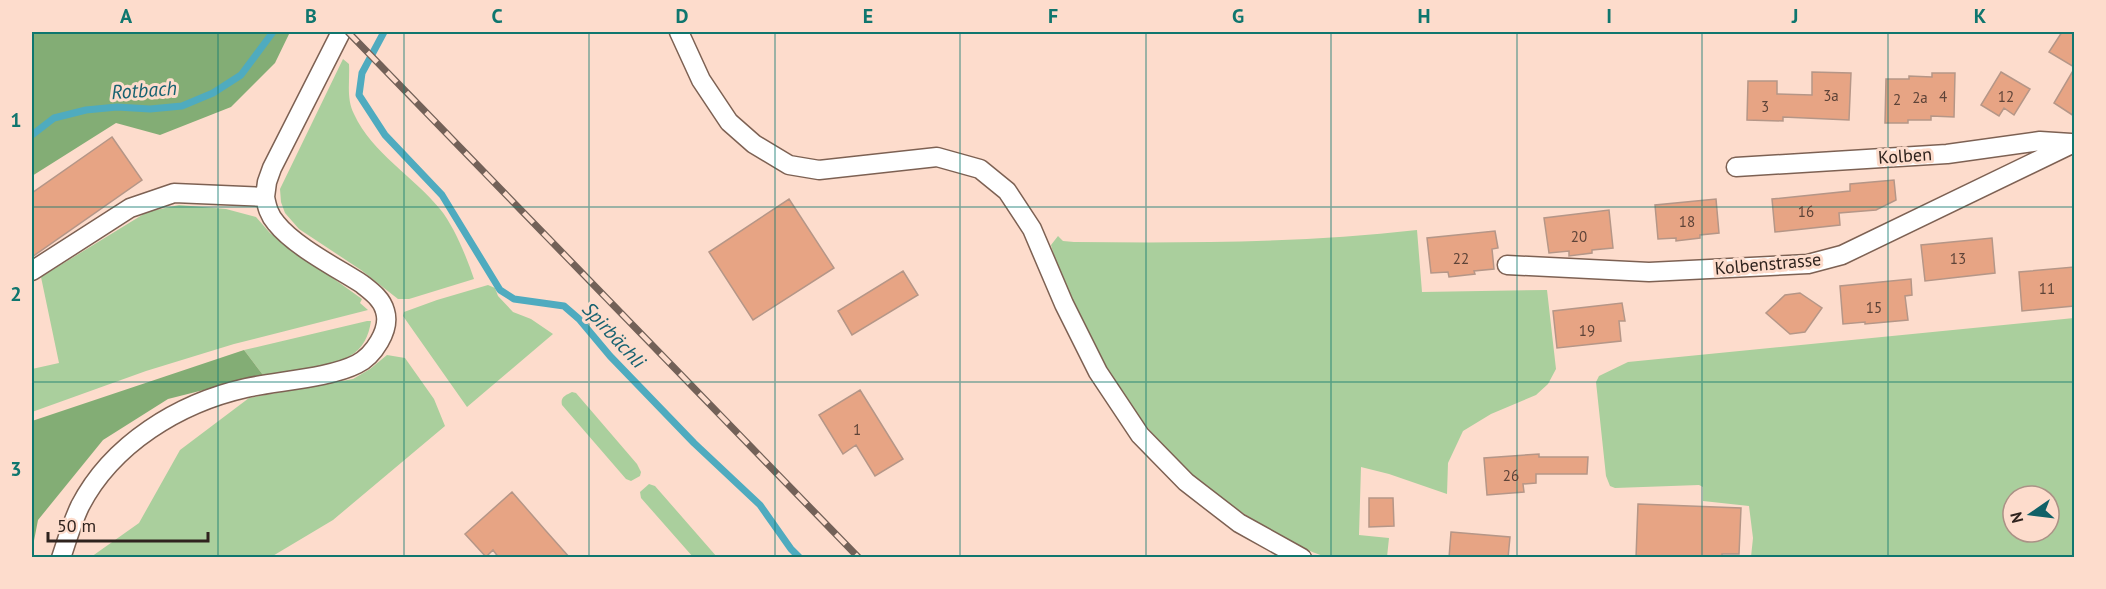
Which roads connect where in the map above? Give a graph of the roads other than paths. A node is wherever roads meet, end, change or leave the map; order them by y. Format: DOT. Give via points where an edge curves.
graph roads {
  1 [pos="341,32"];
  2 [pos="679,32"];
  3 [pos="2074,143"];
  4 [pos="1736,167"];
  5 [pos="265,197"];
  6 [pos="1507,265"];
  7 [pos="32,271"];
  8 [pos="61,558"];
  9 [pos="1302,558"];
  1 -- 5 [label="street" via="272,168"];
  2 -- 9 [label="street" via="701,80 729,122 754,144 789,165 819,170 938,157 980,169 1006,191 1032,229 1098,372 1140,435 1186,483 1239,523"];
  3 -- 4 [label="street, Kolben" via="2040,141 1947,154"];
  3 -- 6 [label="street, Kolbenstrasse" via="1842,255 1808,264 1649,272"];
  5 -- 7 [label="street" via="174,193 130,208"];
  5 -- 8 [label="street" via="275,223 290,237 362,284 381,302 386,322 379,342 357,364 244,388 199,403 158,423 95,481"];
}
